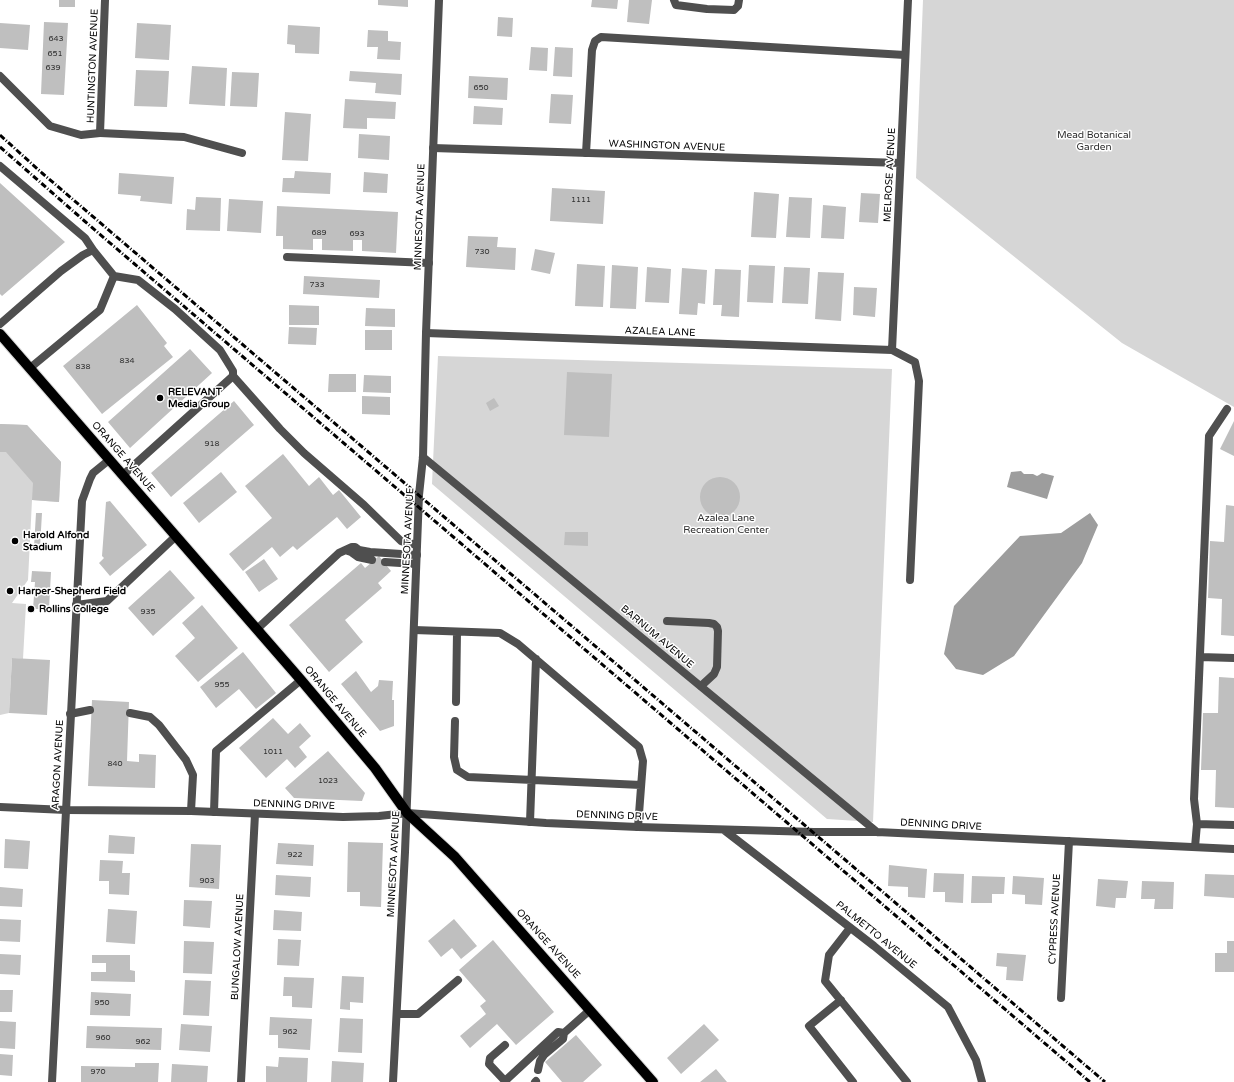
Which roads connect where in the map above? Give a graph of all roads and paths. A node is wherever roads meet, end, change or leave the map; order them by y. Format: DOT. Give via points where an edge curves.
graph roads {
  1 [pos="105,0"];
  2 [pos="439,0"];
  3 [pos="674,0"];
  4 [pos="739,0"];
  5 [pos="908,0"];
  6 [pos="905,55"];
  7 [pos="0,76"];
  8 [pos="100,133"];
  9 [pos="433,148"];
  10 [pos="242,153"];
  11 [pos="586,153"];
  12 [pos="900,163"];
  13 [pos="0,166"];
  14 [pos="93,250"];
  15 [pos="287,257"];
  16 [pos="429,263"];
  17 [pos="114,276"];
  18 [pos="0,324"];
  19 [pos="426,333"];
  20 [pos="0,334"];
  21 [pos="892,350"];
  22 [pos="30,368"];
  23 [pos="234,376"];
  24 [pos="1227,409"];
  25 [pos="423,457"];
  26 [pos="109,460"];
  27 [pos="123,475"];
  28 [pos="176,536"];
  29 [pos="417,545"];
  30 [pos="345,550"];
  31 [pos="417,555"];
  32 [pos="372,560"];
  33 [pos="384,562"];
  34 [pos="416,564"];
  35 [pos="910,580"];
  36 [pos="76,605"];
  37 [pos="667,621"];
  38 [pos="257,629"];
  39 [pos="414,630"];
  40 [pos="457,632"];
  41 [pos="1200,657"];
  42 [pos="1234,658"];
  43 [pos="536,659"];
  44 [pos="301,680"];
  45 [pos="701,686"];
  46 [pos="456,702"];
  47 [pos="90,710"];
  48 [pos="130,713"];
  49 [pos="70,714"];
  50 [pos="455,721"];
  51 [pos="531,780"];
  52 [pos="641,785"];
  53 [pos="0,807"];
  54 [pos="66,810"];
  55 [pos="191,811"];
  56 [pos="214,812"];
  57 [pos="406,813"];
  58 [pos="255,814"];
  59 [pos="530,822"];
  60 [pos="1197,824"];
  61 [pos="1234,826"];
  62 [pos="638,827"];
  63 [pos="724,830"];
  64 [pos="877,832"];
  65 [pos="1069,840"];
  66 [pos="1195,847"];
  67 [pos="1234,849"];
  68 [pos="850,928"];
  69 [pos="458,980"];
  70 [pos="1061,998"];
  71 [pos="841,1000"];
  72 [pos="590,1010"];
  73 [pos="397,1014"];
  74 [pos="564,1033"];
  75 [pos="505,1045"];
  76 [pos="538,1070"];
  77 [pos="505,1081"];
  78 [pos="52,1082"];
  79 [pos="241,1082"];
  80 [pos="393,1082"];
  81 [pos="653,1082"];
  82 [pos="853,1082"];
  83 [pos="907,1082"];
  84 [pos="982,1082"];
  1 -- 8 [label="street, HUNTINGTON AVENUE"];
  2 -- 9 [label="street, MINNESOTA AVENUE"];
  3 -- 4 [label="street" via="676,5 734,10"];
  5 -- 6 [label="street, MELROSE AVENUE"];
  6 -- 11 [label="street" via="601,37 595,41 592,50"];
  6 -- 12 [label="street, MELROSE AVENUE"];
  7 -- 8 [label="street" via="50,126 81,135"];
  8 -- 10 [label="street" via="184,137"];
  9 -- 11 [label="street, WASHINGTON AVENUE"];
  9 -- 16 [label="street, MINNESOTA AVENUE"];
  11 -- 12 [label="street, WASHINGTON AVENUE"];
  12 -- 21 [label="street, MELROSE AVENUE"];
  13 -- 14 [label="street" via="85,238"];
  14 -- 17 [label="street"];
  14 -- 18 [label="street" via="61,271"];
  15 -- 16 [label="street"];
  16 -- 19 [label="street, MINNESOTA AVENUE"];
  17 -- 22 [label="street" via="100,310"];
  17 -- 23 [label="street" via="138,280 175,308 220,350"];
  19 -- 21 [label="street, AZALEA LANE"];
  19 -- 25 [label="street, MINNESOTA AVENUE"];
  20 -- 22 [label="main road, ORANGE AVENUE"];
  21 -- 35 [label="street" via="914,362 919,381"];
  22 -- 26 [label="main road, ORANGE AVENUE"];
  23 -- 27 [label="street"];
  23 -- 29 [label="street" via="304,453 401,541"];
  24 -- 41 [label="street" via="1209,436"];
  25 -- 29 [label="street, MINNESOTA AVENUE"];
  25 -- 45 [label="street, BARNUM AVENUE"];
  26 -- 27 [label="main road, ORANGE AVENUE"];
  26 -- 36 [label="street, ARAGON AVENUE" via="93,473 82,501"];
  27 -- 28 [label="main road, ORANGE AVENUE"];
  28 -- 36 [label="street" via="107,601"];
  28 -- 38 [label="main road, ORANGE AVENUE"];
  29 -- 31 [label="street, MINNESOTA AVENUE"];
  30 -- 31 [label="street" via="355,547 370,552"];
  30 -- 32 [label="street" via="358,557"];
  30 -- 38 [label="street"];
  31 -- 34 [label="street, MINNESOTA AVENUE"];
  33 -- 34 [label="street"];
  34 -- 39 [label="street, MINNESOTA AVENUE"];
  36 -- 49 [label="street, ARAGON AVENUE"];
  37 -- 45 [label="street" via="709,623 717,627 717,667 714,674"];
  38 -- 44 [label="main road, ORANGE AVENUE"];
  39 -- 40 [label="street"];
  39 -- 57 [label="street, MINNESOTA AVENUE"];
  40 -- 43 [label="street" via="500,633"];
  40 -- 46 [label="street"];
  41 -- 42 [label="street"];
  41 -- 60 [label="street" via="1194,799"];
  43 -- 51 [label="street"];
  43 -- 52 [label="street" via="639,747 643,761"];
  44 -- 56 [label="street" via="216,751"];
  44 -- 57 [label="main road, ORANGE AVENUE" via="375,768"];
  45 -- 64 [label="street, BARNUM AVENUE"];
  47 -- 49 [label="street"];
  48 -- 55 [label="street" via="150,717 186,760 193,775"];
  49 -- 54 [label="street, ARAGON AVENUE"];
  50 -- 51 [label="street" via="454,758 457,770 468,777"];
  51 -- 52 [label="street"];
  51 -- 59 [label="street"];
  52 -- 62 [label="street"];
  53 -- 54 [label="street, DENNING DRIVE"];
  54 -- 55 [label="street, DENNING DRIVE"];
  54 -- 78 [label="street, ARAGON AVENUE"];
  55 -- 56 [label="street, DENNING DRIVE"];
  56 -- 58 [label="street, DENNING DRIVE"];
  57 -- 58 [label="street, DENNING DRIVE" via="343,817"];
  57 -- 59 [label="street, DENNING DRIVE"];
  57 -- 72 [label="main road, ORANGE AVENUE" via="455,857"];
  57 -- 73 [label="street, MINNESOTA AVENUE"];
  58 -- 79 [label="street, BUNGALOW AVENUE"];
  59 -- 62 [label="street, DENNING DRIVE"];
  60 -- 61 [label="street"];
  60 -- 66 [label="street"];
  62 -- 63 [label="street, DENNING DRIVE"];
  63 -- 64 [label="street, DENNING DRIVE"];
  63 -- 68 [label="street, PALMETTO AVENUE"];
  64 -- 65 [label="street, DENNING DRIVE"];
  65 -- 66 [label="street, DENNING DRIVE"];
  65 -- 70 [label="street, CYPRESS AVENUE"];
  66 -- 67 [label="street, DENNING DRIVE"];
  68 -- 71 [label="street" via="829,955 825,981"];
  68 -- 84 [label="street, PALMETTO AVENUE" via="948,1007 976,1060"];
  69 -- 73 [label="street" via="418,1014"];
  71 -- 82 [label="street" via="809,1026"];
  71 -- 83 [label="street"];
  72 -- 74 [label="street"];
  72 -- 81 [label="main road, ORANGE AVENUE"];
  73 -- 80 [label="street, MINNESOTA AVENUE"];
  74 -- 76 [label="street" via="563,1039 544,1055"];
  74 -- 77 [label="street" via="558,1032"];
  75 -- 77 [label="street" via="490,1058 489,1064"];
}
